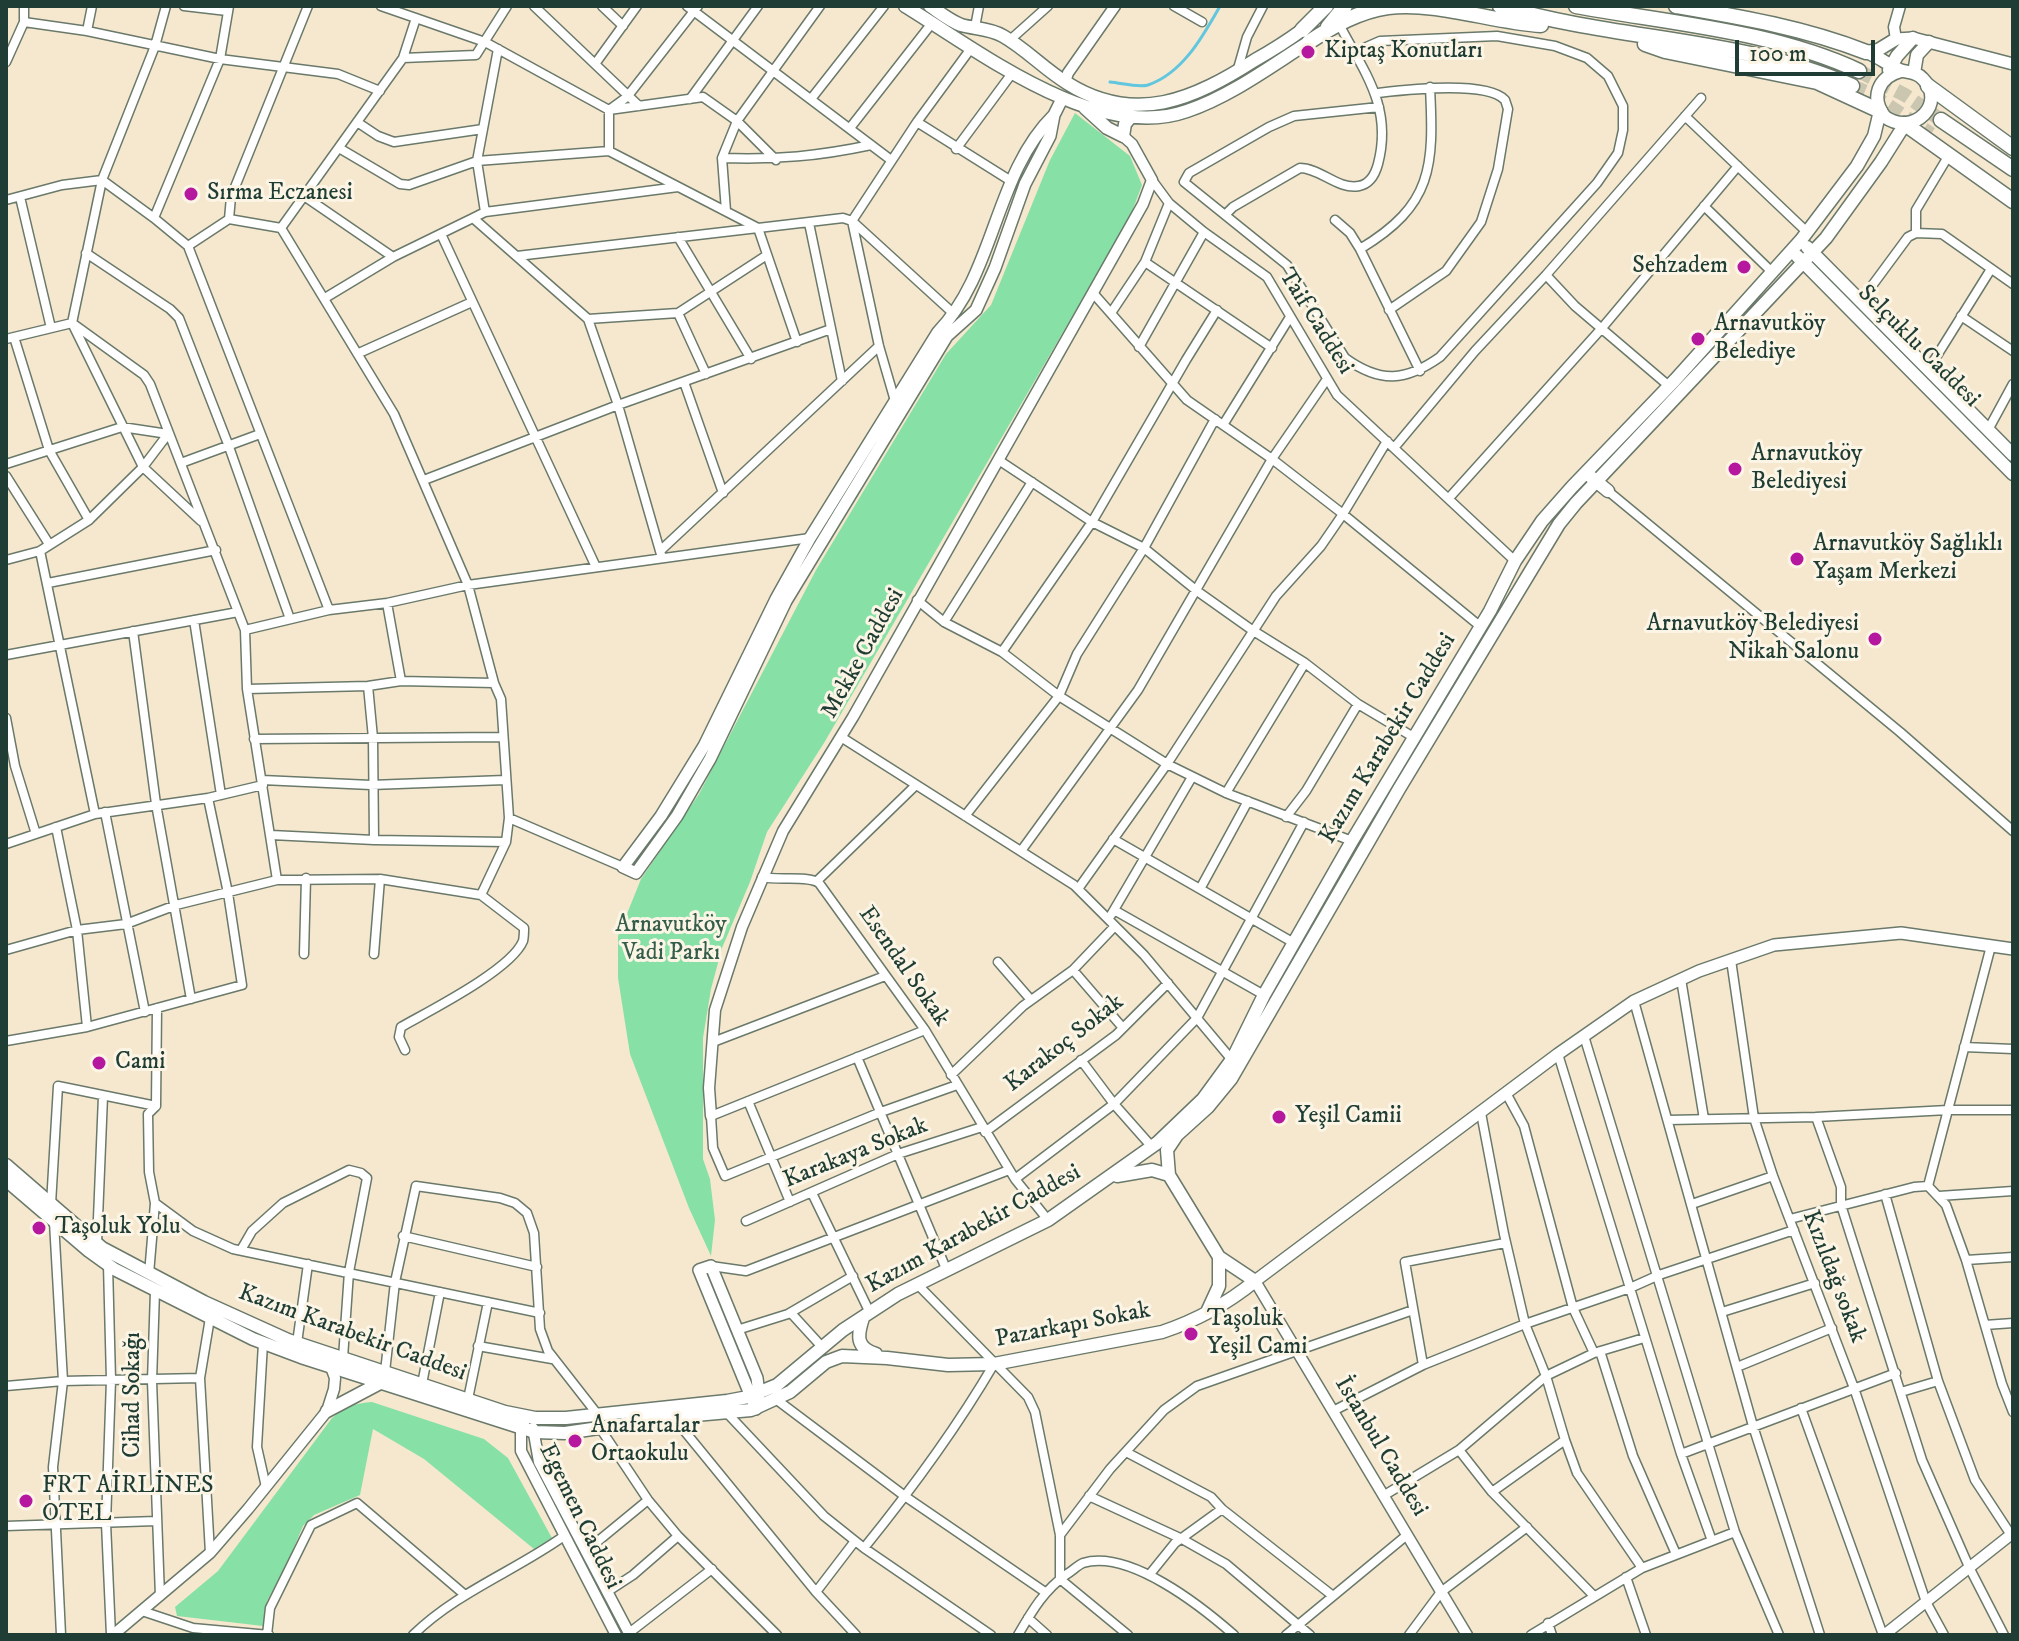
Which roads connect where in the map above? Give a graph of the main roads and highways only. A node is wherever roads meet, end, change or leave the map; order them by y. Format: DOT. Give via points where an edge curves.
graph roads {
  1 [pos="905,6"];
  2 [pos="930,6"];
  3 [pos="1326,6"];
  4 [pos="1345,6"];
  5 [pos="1500,6"];
  6 [pos="1576,6"];
  7 [pos="1676,6"];
  8 [pos="1569,24"];
  9 [pos="975,27"];
  10 [pos="1332,27"];
  11 [pos="1611,32"];
  12 [pos="1306,36"];
  13 [pos="1913,38"];
  14 [pos="1896,39"];
  15 [pos="1929,42"];
  16 [pos="972,47"];
  17 [pos="1866,52"];
  18 [pos="1032,56"];
  19 [pos="2013,64"];
  20 [pos="1902,69"];
  21 [pos="1859,71"];
  22 [pos="1013,72"];
  23 [pos="1065,82"];
  24 [pos="1852,86"];
  25 [pos="1928,86"];
  26 [pos="1062,99"];
  27 [pos="1083,106"];
  28 [pos="1880,111"];
  29 [pos="1054,115"];
  30 [pos="1130,118"];
  31 [pos="1941,120"];
  32 [pos="1905,124"];
  33 [pos="1931,134"];
  34 [pos="2013,148"];
  35 [pos="2013,169"];
  36 [pos="2013,189"];
  37 [pos="2013,201"];
  38 [pos="1800,241"];
  39 [pos="1808,257"];
  40 [pos="954,314"];
  41 [pos="964,323"];
  42 [pos="2004,453"];
  43 [pos="1585,473"];
  44 [pos="2013,474"];
  45 [pos="1601,477"];
  46 [pos="1608,491"];
  47 [pos="815,541"];
  48 [pos="2013,949"];
  49 [pos="6,1165"];
  50 [pos="1169,1175"];
  51 [pos="1110,1179"];
  52 [pos="6,1180"];
  53 [pos="1219,1257"];
  54 [pos="1255,1281"];
  55 [pos="1207,1312"];
  56 [pos="867,1315"];
  57 [pos="887,1358"];
  58 [pos="382,1378"];
  59 [pos="755,1400"];
  60 [pos="327,1411"];
  61 [pos="599,1421"];
  62 [pos="524,1423"];
  1 -- 16 [label="main road"];
  2 -- 9 [label="main road" via="960,25"];
  3 -- 12 [label="highway"];
  4 -- 10 [label="highway"];
  5 -- 8 [label="highway"];
  6 -- 21 [label="highway" via="1774,41"];
  7 -- 17 [label="highway" via="1747,18"];
  8 -- 10 [label="highway" via="1534,25 1388,7"];
  8 -- 11 [label="highway"];
  9 -- 16 [label="main road"];
  9 -- 18 [label="main road" via="1010,40"];
  10 -- 12 [label="highway"];
  11 -- 24 [label="highway" via="1787,62"];
  11 -- 28 [label="highway" via="1665,51 1817,82"];
  12 -- 23 [label="main road" via="1186,98 1164,104 1103,100"];
  12 -- 30 [label="main road" via="1228,92 1187,111"];
  13 -- 14 [label="main road"];
  13 -- 15 [label="main road"];
  13 -- 20 [label="main road"];
  14 -- 17 [label="main road"];
  15 -- 19 [label="main road"];
  15 -- 20 [label="main road"];
  16 -- 22 [label="main road"];
  17 -- 20 [label="main road"];
  18 -- 22 [label="main road" via="1028,71"];
  18 -- 23 [label="main road"];
  20 -- 25 [label="main road"];
  20 -- 28 [label="main road" via="1885,78 1877,94"];
  22 -- 26 [label="main road"];
  23 -- 26 [label="main road"];
  25 -- 32 [label="main road" via="1928,108"];
  25 -- 34 [label="highway"];
  26 -- 27 [label="main road"];
  26 -- 29 [label="main road"];
  27 -- 30 [label="main road"];
  27 -- 30 [label="main road" via="1123,136"];
  28 -- 32 [label="main road"];
  28 -- 38 [label="main road, Kazım Karabekir Caddesi" via="1874,136 1857,166"];
  29 -- 40 [label="main road" via="1038,130 1011,181"];
  29 -- 41 [label="main road" via="995,268 976,310"];
  31 -- 35 [label="highway"];
  32 -- 37 [label="highway"];
  32 -- 39 [label="main road, Kazım Karabekir Caddesi" via="1837,225"];
  33 -- 36 [label="highway"];
  38 -- 39 [label="main road, Selçuklu Caddesi"];
  38 -- 43 [label="main road, Kazım Karabekir Caddesi"];
  39 -- 42 [label="main road, Selçuklu Caddesi"];
  39 -- 42 [label="main road, Selçuklu Caddesi" via="1860,302 1988,430"];
  39 -- 45 [label="main road, Kazım Karabekir Caddesi"];
  40 -- 41 [label="main road"];
  40 -- 47 [label="main road" via="895,401"];
  41 -- 47 [label="main road" via="947,336"];
  42 -- 44 [label="main road, Selçuklu Caddesi"];
  43 -- 45 [label="main road"];
  43 -- 51 [label="main road, Kazım Karabekir Caddesi" via="1515,561 1264,995 1232,1060 1203,1099"];
  45 -- 46 [label="main road"];
  45 -- 50 [label="main road, Kazım Karabekir Caddesi" via="1546,544 1231,1079 1167,1150"];
  47 -- 47 [label="main road" via="677,816 636,873 623,867 704,746 776,599"];
  48 -- 54 [label="main road" via="1901,933 1774,945 1681,979 1634,1001 1558,1054"];
  49 -- 58 [label="main road, Kazım Karabekir Caddesi" via="97,1243 149,1274 235,1317"];
  50 -- 51 [label="main road" via="1152,1170"];
  50 -- 53 [label="main road"];
  51 -- 56 [label="main road, Kazım Karabekir Caddesi" via="1048,1220 898,1294"];
  52 -- 58 [label="main road, Kazım Karabekir Caddesi" via="108,1265 155,1291 263,1343"];
  53 -- 54 [label="main road"];
  53 -- 55 [label="main road" via="1219,1286"];
  54 -- 55 [label="main road, Pazarkapı Sokak"];
  55 -- 57 [label="main road, Pazarkapı Sokak" via="1162,1332 994,1364"];
  56 -- 57 [label="main road" via="858,1342"];
  56 -- 59 [label="main road, Kazım Karabekir Caddesi"];
  57 -- 59 [label="main road, Kazım Karabekir Caddesi" via="842,1356 826,1362 777,1400"];
  58 -- 60 [label="main road"];
  58 -- 62 [label="main road, Kazım Karabekir Caddesi"];
  58 -- 62 [label="main road, Kazım Karabekir Caddesi" via="422,1384"];
  59 -- 59 [label="main road" via="757,1378 705,1268"];
  59 -- 61 [label="main road, Kazım Karabekir Caddesi"];
  59 -- 61 [label="main road, Kazım Karabekir Caddesi" via="727,1413"];
  61 -- 62 [label="main road, Kazım Karabekir Caddesi"];
  61 -- 62 [label="main road, Kazım Karabekir Caddesi" via="565,1433 535,1432"];
}
